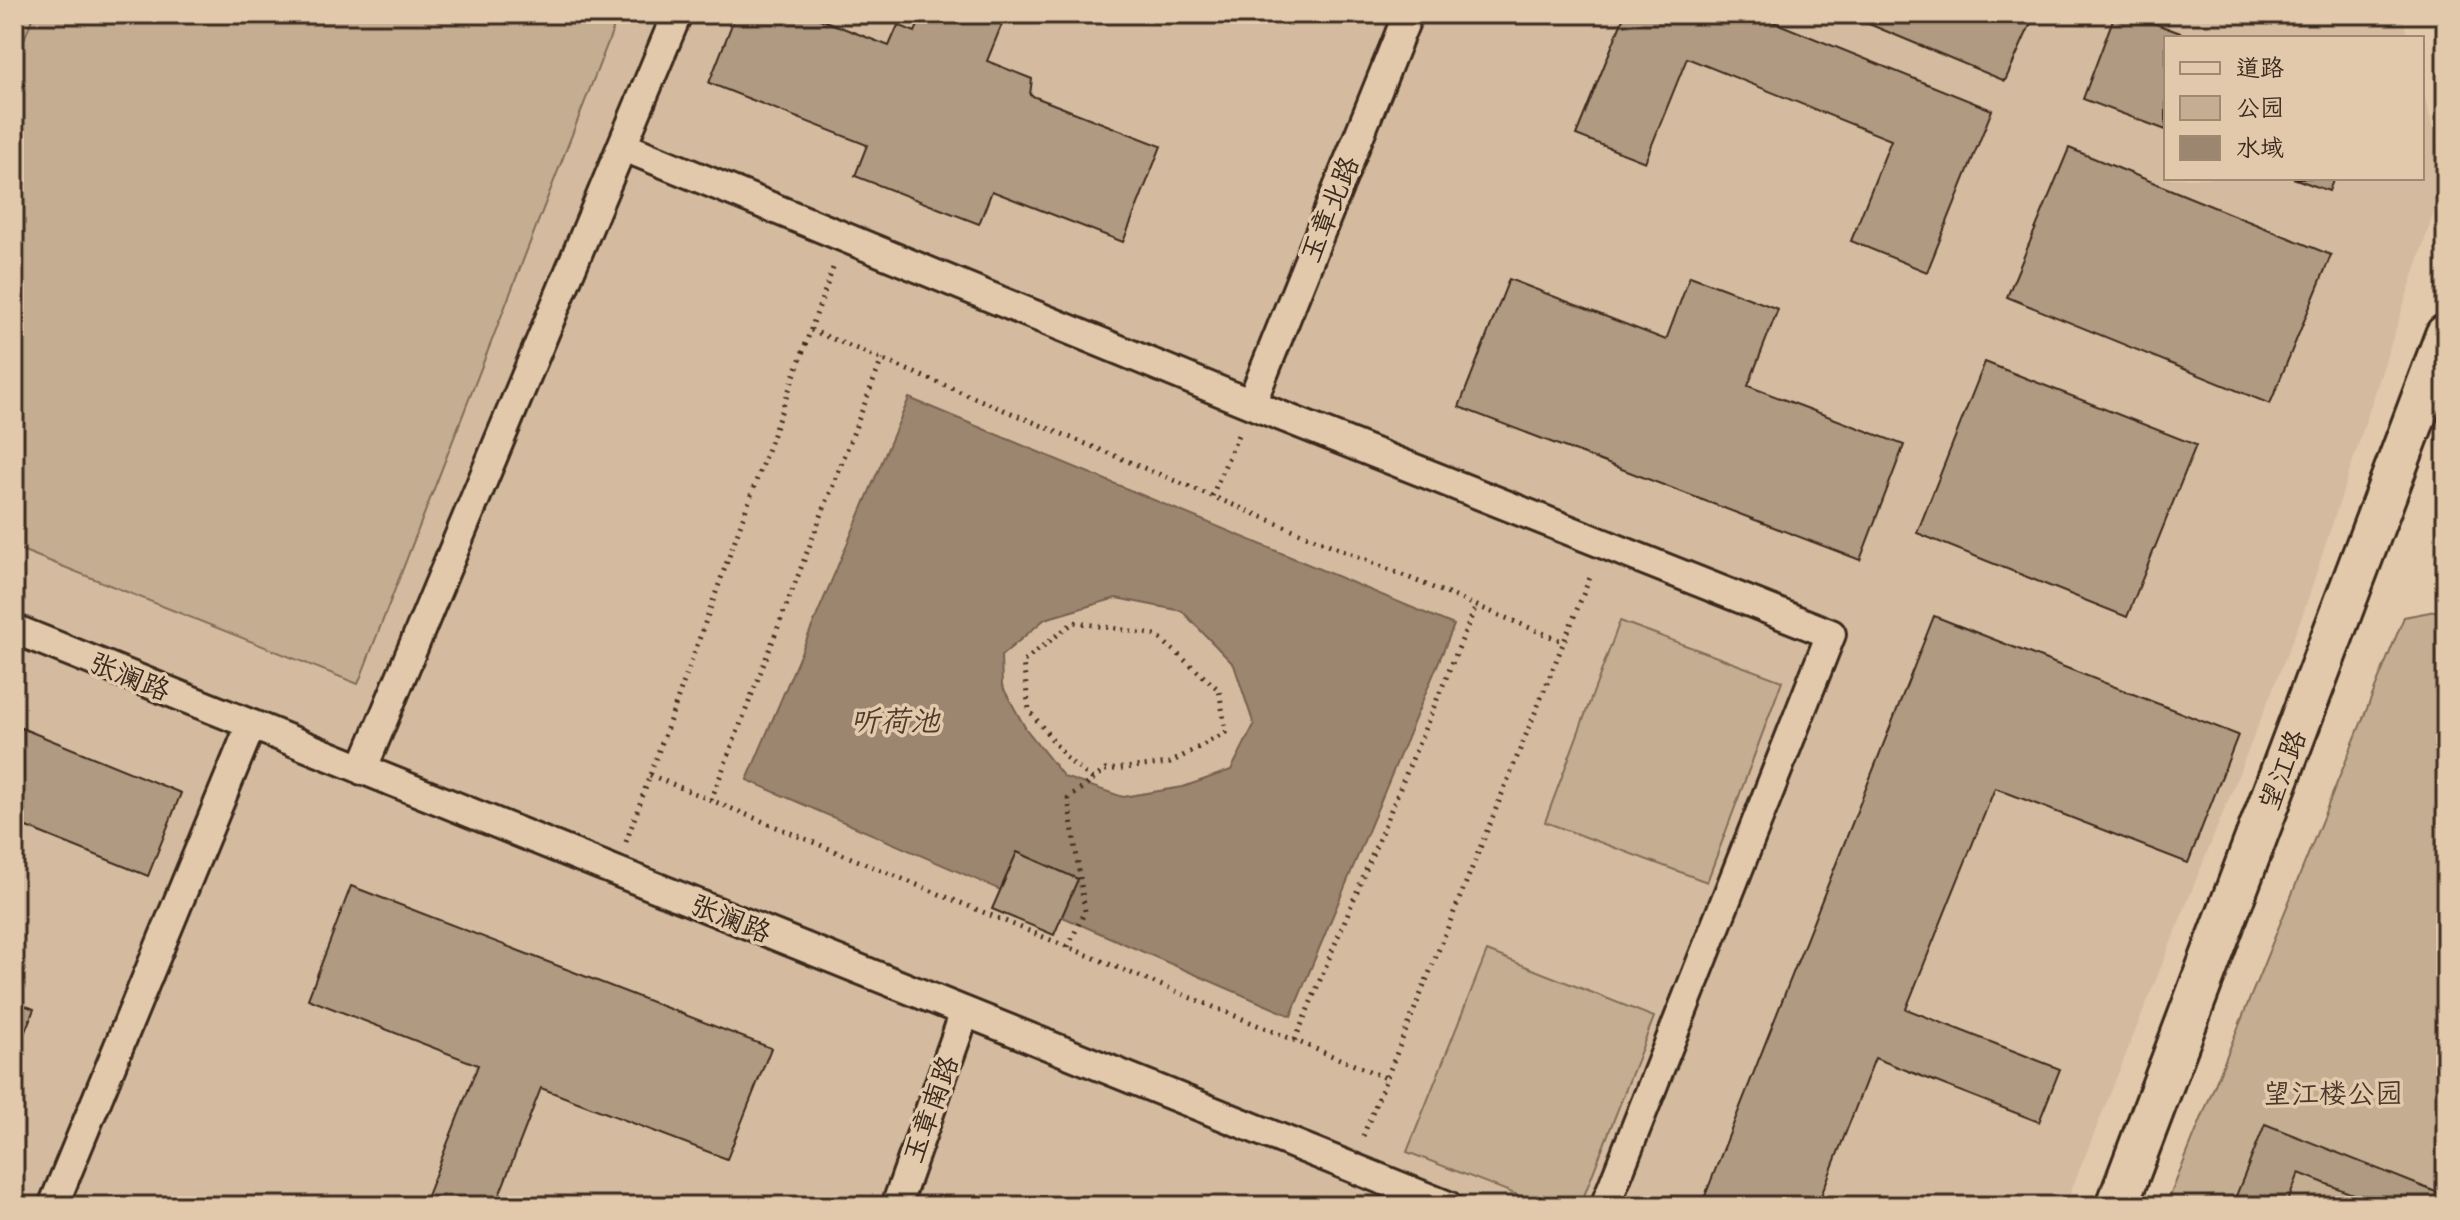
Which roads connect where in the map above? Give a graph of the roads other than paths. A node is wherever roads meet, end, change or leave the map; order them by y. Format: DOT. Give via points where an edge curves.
graph roads {
  1 [pos="677,14"];
  2 [pos="1408,14"];
  3 [pos="622,146"];
  4 [pos="2446,335"];
  5 [pos="1251,404"];
  6 [pos="14,629"];
  7 [pos="251,725"];
  8 [pos="362,770"];
  9 [pos="965,1012"];
  10 [pos="53,1206"];
  11 [pos="896,1206"];
  12 [pos="1448,1206"];
  13 [pos="1605,1206"];
  14 [pos="2117,1206"];
  1 -- 3 [label="street"];
  2 -- 5 [label="street, 玉章北路"];
  3 -- 5 [label="street"];
  3 -- 8 [label="street"];
  4 -- 14 [label="street, 望江路"];
  5 -- 13 [label="street" via="1831,634"];
  6 -- 7 [label="street, 张澜路"];
  7 -- 8 [label="street, 张澜路"];
  7 -- 10 [label="street"];
  8 -- 9 [label="street, 张澜路"];
  9 -- 11 [label="street, 玉章南路"];
  9 -- 12 [label="street, 张澜路"];
}
